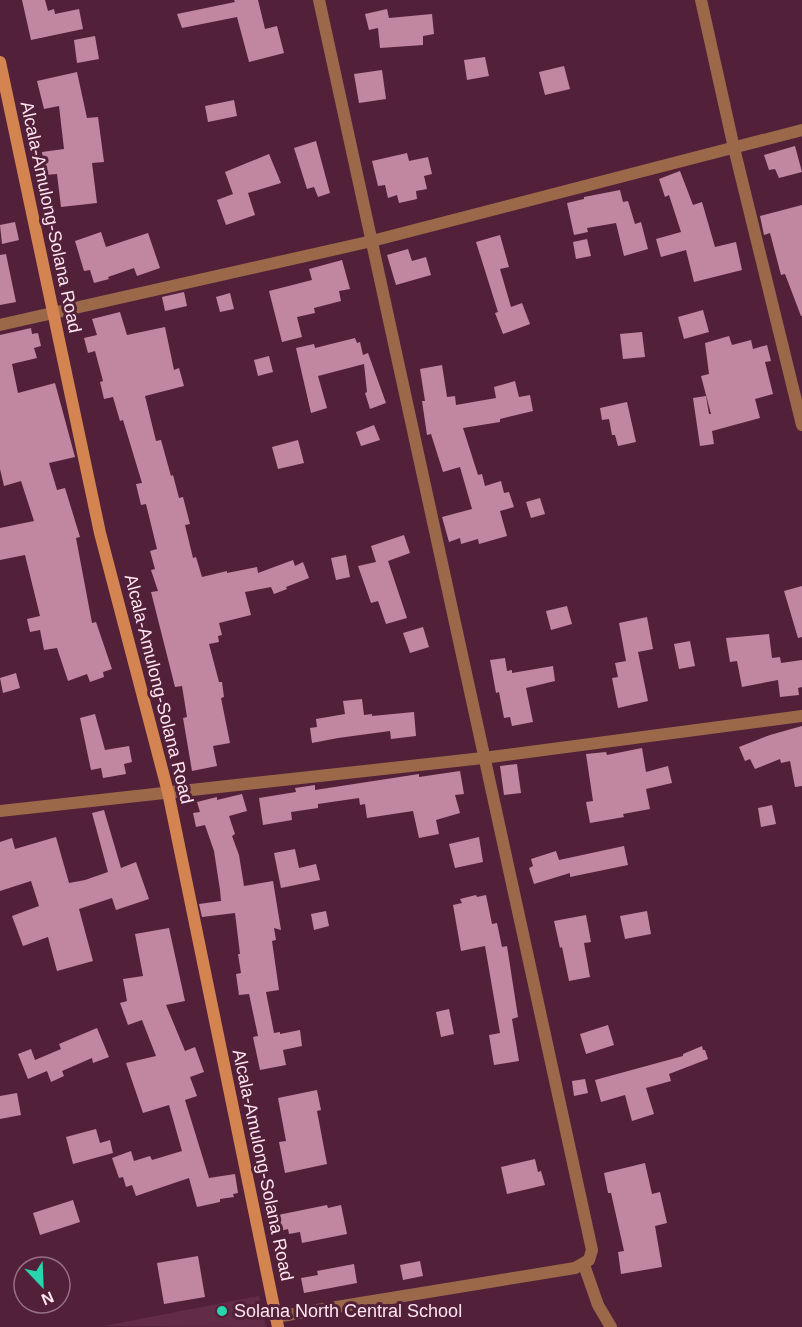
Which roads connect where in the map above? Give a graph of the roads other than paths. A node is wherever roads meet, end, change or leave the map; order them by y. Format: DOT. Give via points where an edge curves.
graph roads {
  1 [pos="319,0"];
  2 [pos="701,0"];
  3 [pos="0,62"];
  4 [pos="802,130"];
  5 [pos="734,148"];
  6 [pos="372,240"];
  7 [pos="52,312"];
  8 [pos="0,325"];
  9 [pos="802,425"];
  10 [pos="802,716"];
  11 [pos="483,758"];
  12 [pos="168,792"];
  13 [pos="0,811"];
  14 [pos="584,1265"];
  15 [pos="277,1322"];
  16 [pos="611,1327"];
  1 -- 6 [label="street"];
  2 -- 5 [label="street"];
  3 -- 7 [label="main road, Alcala-Amulong-Solana Road"];
  4 -- 5 [label="street"];
  5 -- 6 [label="street"];
  5 -- 9 [label="street"];
  6 -- 7 [label="street"];
  6 -- 11 [label="street"];
  7 -- 8 [label="street"];
  7 -- 12 [label="main road, Alcala-Amulong-Solana Road" via="100,533"];
  10 -- 11 [label="street"];
  11 -- 12 [label="street"];
  11 -- 14 [label="street" via="591,1241 592,1251"];
  12 -- 13 [label="street"];
  12 -- 15 [label="main road, Alcala-Amulong-Solana Road"];
  14 -- 15 [label="street"];
  14 -- 16 [label="street" via="598,1305"];
}
